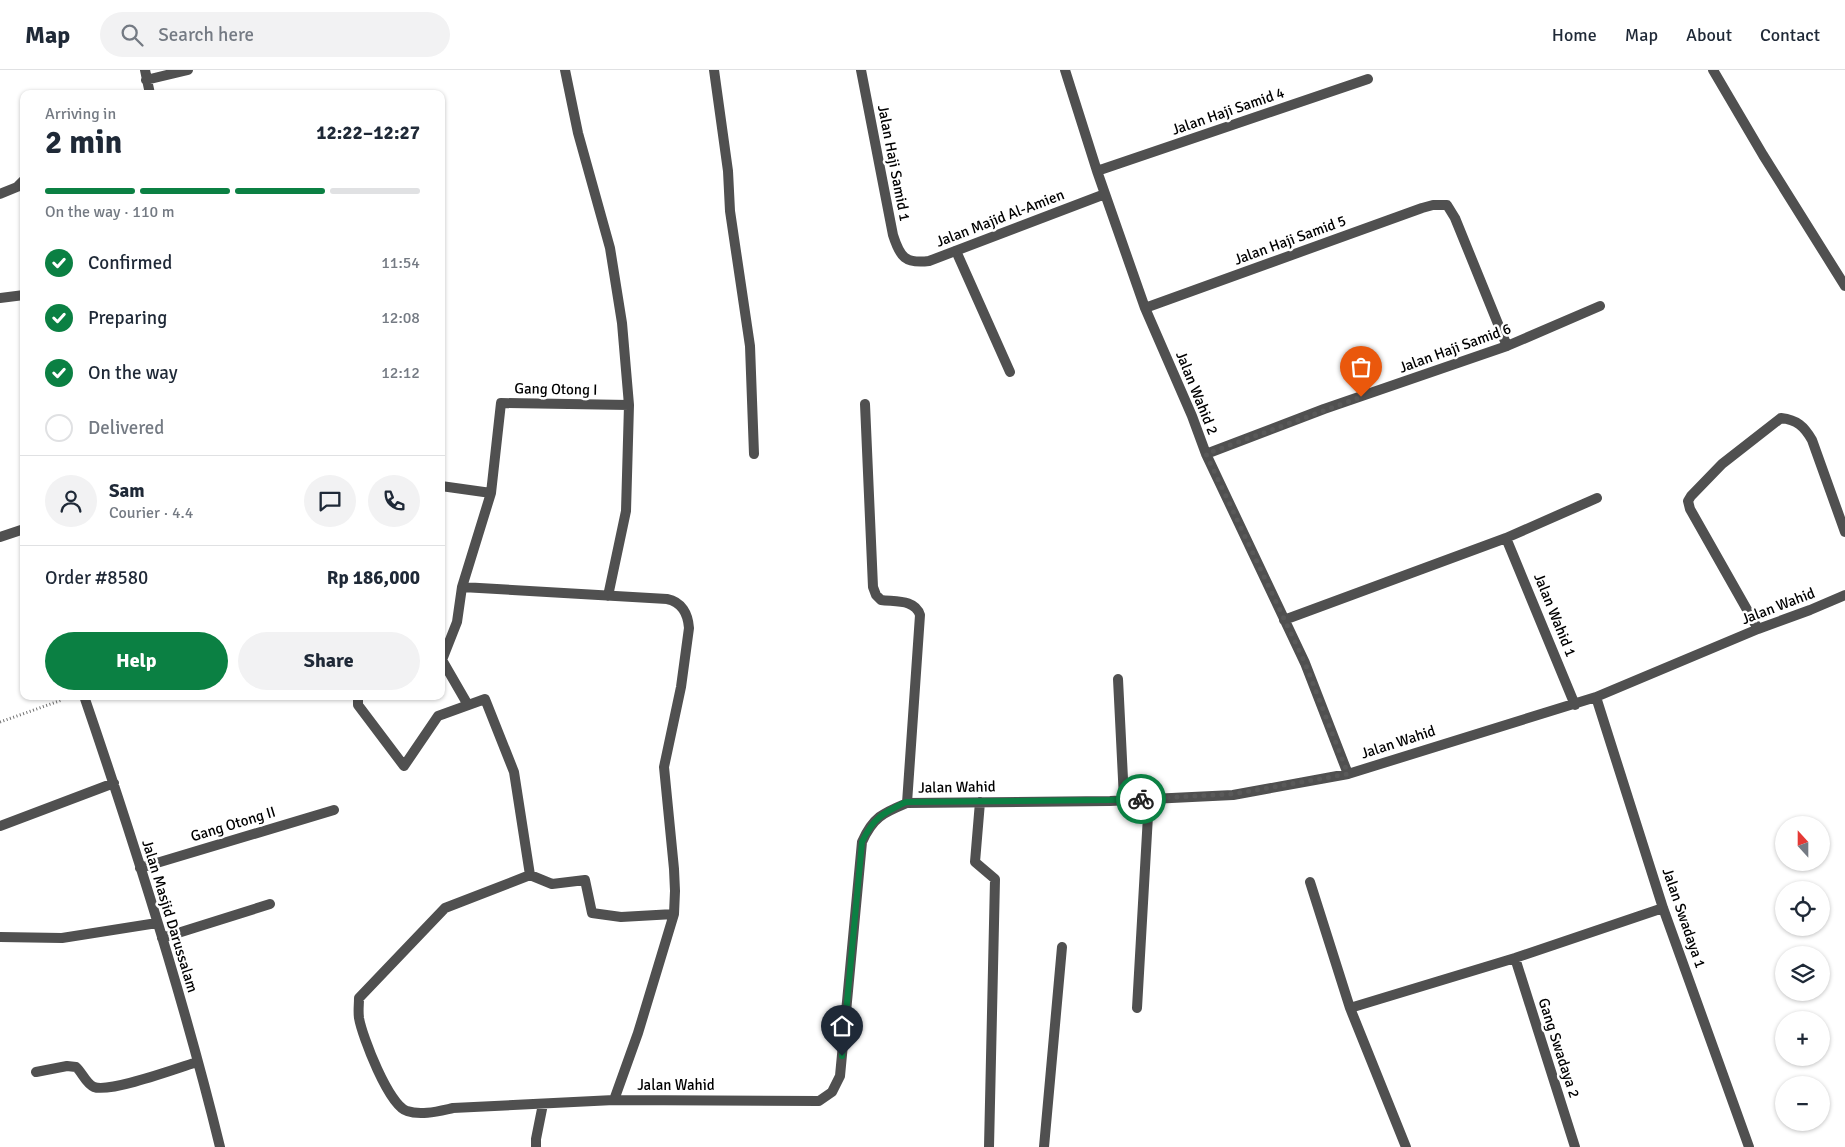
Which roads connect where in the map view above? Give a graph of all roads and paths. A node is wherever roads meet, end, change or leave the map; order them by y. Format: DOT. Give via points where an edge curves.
graph roads {
  1 [pos="188,70"];
  2 [pos="565,70"];
  3 [pos="714,70"];
  4 [pos="861,70"];
  5 [pos="1065,70"];
  6 [pos="1713,70"];
  7 [pos="145,75"];
  8 [pos="1368,78"];
  9 [pos="149,90"];
  10 [pos="1097,171"];
  11 [pos="20,184"];
  12 [pos="0,194"];
  13 [pos="1105,194"];
  14 [pos="956,251"];
  15 [pos="905,259"];
  16 [pos="1845,286"];
  17 [pos="20,296"];
  18 [pos="0,298"];
  19 [pos="1600,306"];
  20 [pos="1145,308"];
  21 [pos="1507,346"];
  22 [pos="1010,372"];
  23 [pos="865,404"];
  24 [pos="629,405"];
  25 [pos="754,454"];
  26 [pos="1206,454"];
  27 [pos="445,487"];
  28 [pos="490,493"];
  29 [pos="1597,498"];
  30 [pos="20,531"];
  31 [pos="1845,532"];
  32 [pos="0,537"];
  33 [pos="1506,538"];
  34 [pos="462,587"];
  35 [pos="1845,595"];
  36 [pos="608,596"];
  37 [pos="1284,620"];
  38 [pos="1758,629"];
  39 [pos="445,652"];
  40 [pos="445,665"];
  41 [pos="1118,679"];
  42 [pos="1596,698"];
  43 [pos="63,700"];
  44 [pos="85,700"];
  45 [pos="358,700"];
  46 [pos="468,705"];
  47 [pos="1575,705"];
  48 [pos="0,722"];
  49 [pos="1348,774"];
  50 [pos="114,783"];
  51 [pos="1149,798"];
  52 [pos="1124,799"];
  53 [pos="906,802"];
  54 [pos="980,802"];
  55 [pos="334,810"];
  56 [pos="0,826"];
  57 [pos="140,868"];
  58 [pos="530,876"];
  59 [pos="1310,882"];
  60 [pos="270,904"];
  61 [pos="1663,908"];
  62 [pos="674,914"];
  63 [pos="158,923"];
  64 [pos="0,937"];
  65 [pos="162,938"];
  66 [pos="1062,947"];
  67 [pos="1515,958"];
  68 [pos="1137,1008"];
  69 [pos="1350,1008"];
  70 [pos="197,1062"];
  71 [pos="36,1072"];
  72 [pos="614,1100"];
  73 [pos="543,1104"];
  74 [pos="220,1147"];
  75 [pos="536,1147"];
  76 [pos="989,1147"];
  77 [pos="1044,1147"];
  78 [pos="1406,1147"];
  79 [pos="1575,1147"];
  80 [pos="1749,1147"];
  1 -- 7 [label="street"];
  2 -- 24 [label="street" via="578,133 610,248 622,323"];
  3 -- 25 [label="street" via="750,346"];
  4 -- 15 [label="street, Jalan Haji Samid 1" via="893,235"];
  5 -- 10 [label="street, Jalan Wahid 2"];
  6 -- 16 [label="street"];
  7 -- 9 [label="street"];
  8 -- 10 [label="street, Jalan Haji Samid 4"];
  10 -- 13 [label="street, Jalan Wahid 2"];
  11 -- 12 [label="street"];
  13 -- 14 [label="street, Jalan Majid Al-Amien"];
  13 -- 20 [label="street, Jalan Wahid 2"];
  14 -- 15 [label="street, Jalan Majid Al-Amien" via="917,263"];
  14 -- 22 [label="street"];
  17 -- 18 [label="street"];
  19 -- 21 [label="street, Jalan Haji Samid 6"];
  20 -- 21 [label="street, Jalan Haji Samid 5" via="1422,208 1447,205 1456,218"];
  20 -- 26 [label="street, Jalan Wahid 2"];
  21 -- 26 [label="street, Jalan Haji Samid 6" via="1324,409"];
  23 -- 53 [label="street" via="873,587 881,600 912,604 920,615"];
  24 -- 28 [label="street, Gang Otong I" via="501,403"];
  24 -- 36 [label="street" via="626,511"];
  26 -- 37 [label="street, Jalan Wahid 2"];
  27 -- 28 [label="street"];
  28 -- 34 [label="street"];
  29 -- 33 [label="street"];
  30 -- 32 [label="street"];
  31 -- 38 [label="street" via="1812,440 1805,428 1793,420 1781,418 1722,464 1691,496 1688,501 1690,509"];
  33 -- 37 [label="street"];
  33 -- 47 [label="street, Jalan Wahid 1"];
  34 -- 36 [label="street"];
  34 -- 39 [label="street" via="457,622"];
  35 -- 38 [label="street, Jalan Wahid"];
  36 -- 62 [label="street" via="675,600 689,622 681,687 664,767 674,869"];
  37 -- 49 [label="street, Jalan Wahid 2" via="1305,663"];
  38 -- 42 [label="street, Jalan Wahid"];
  40 -- 46 [label="street"];
  41 -- 52 [label="street"];
  42 -- 47 [label="street, Jalan Wahid"];
  42 -- 61 [label="street, Jalan Swadaya 1"];
  43 -- 48 [label="path"];
  44 -- 50 [label="street, Jalan Masjid Darussalam"];
  45 -- 46 [label="street" via="358,705 404,766 438,716"];
  46 -- 58 [label="street" via="485,699 514,772"];
  47 -- 49 [label="street, Jalan Wahid"];
  49 -- 51 [label="street, Jalan Wahid" via="1233,794"];
  50 -- 56 [label="street"];
  50 -- 57 [label="street, Jalan Masjid Darussalam"];
  51 -- 52 [label="street, Jalan Wahid"];
  51 -- 68 [label="street"];
  52 -- 54 [label="street, Jalan Wahid"];
  53 -- 54 [label="street, Jalan Wahid"];
  53 -- 72 [label="street, Jalan Wahid" via="882,813 868,828 862,842 840,1076 832,1092 819,1101"];
  54 -- 76 [label="street" via="976,862 995,879"];
  55 -- 57 [label="street, Gang Otong II"];
  57 -- 63 [label="street, Jalan Masjid Darussalam"];
  58 -- 62 [label="street" via="552,884 585,880 592,913 621,917"];
  58 -- 73 [label="street, Jalan Wahid" via="445,908 359,998 360,1018 379,1074 394,1101 406,1111 427,1113 453,1108"];
  59 -- 69 [label="street"];
  60 -- 65 [label="street"];
  61 -- 67 [label="street"];
  61 -- 80 [label="street, Jalan Swadaya 1"];
  62 -- 72 [label="street"];
  63 -- 64 [label="street" via="62,938"];
  63 -- 65 [label="street, Jalan Masjid Darussalam"];
  65 -- 70 [label="street, Jalan Masjid Darussalam"];
  66 -- 77 [label="street"];
  67 -- 69 [label="street"];
  67 -- 79 [label="street, Gang Swadaya 2"];
  69 -- 78 [label="street"];
  70 -- 71 [label="street" via="104,1088 89,1084 76,1067"];
  70 -- 74 [label="street, Jalan Masjid Darussalam"];
  72 -- 73 [label="street, Jalan Wahid"];
  73 -- 75 [label="street"];
}
